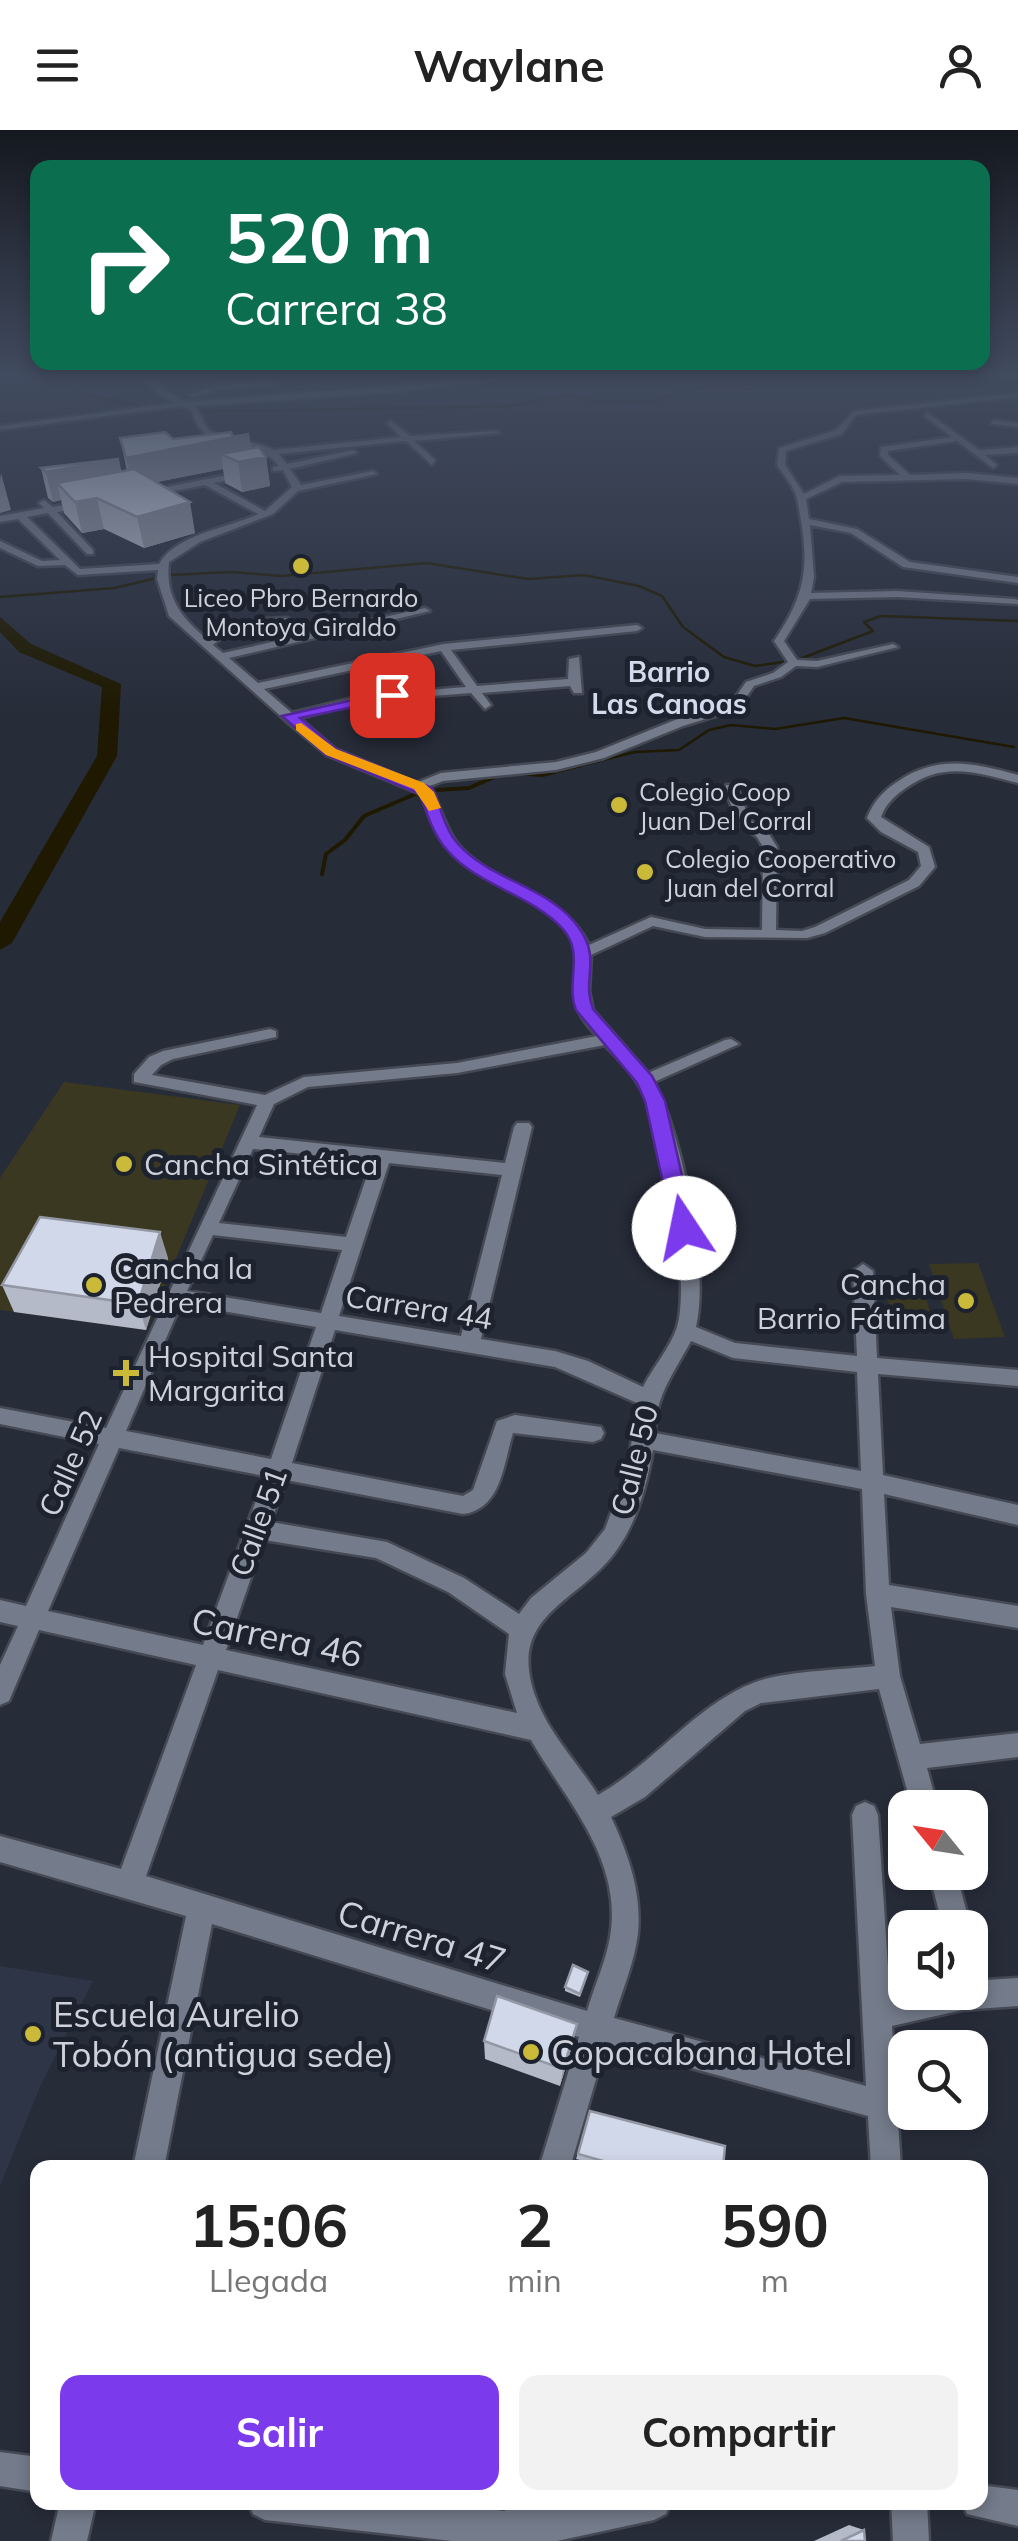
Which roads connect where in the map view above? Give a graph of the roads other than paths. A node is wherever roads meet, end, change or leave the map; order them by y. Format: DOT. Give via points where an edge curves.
graph roads {
  1 [pos="149,489"];
  2 [pos="171,489"];
  3 [pos="218,489"];
  4 [pos="296,489"];
  5 [pos="796,489"];
  6 [pos="821,489"];
  7 [pos="152,492"];
  8 [pos="135,495"];
  9 [pos="802,498"];
  10 [pos="100,501"];
  11 [pos="45,505"];
  12 [pos="264,514"];
  13 [pos="20,516"];
  14 [pos="0,519"];
  15 [pos="804,520"];
  16 [pos="206,521"];
  17 [pos="222,529"];
  18 [pos="0,544"];
  19 [pos="65,560"];
  20 [pos="161,568"];
  21 [pos="1018,580"];
  22 [pos="809,596"];
  23 [pos="1014,602"];
  24 [pos="424,611"];
  25 [pos="287,621"];
  26 [pos="638,628"];
  27 [pos="207,646"];
  28 [pos="444,647"];
  29 [pos="893,647"];
  30 [pos="220,657"];
  31 [pos="575,659"];
  32 [pos="794,663"];
  33 [pos="255,687"];
  34 [pos="470,687"];
  35 [pos="485,705"];
  36 [pos="289,716"];
  37 [pos="1018,779"];
  38 [pos="419,786"];
  39 [pos="731,788"];
  40 [pos="768,934"];
  41 [pos="584,954"];
  42 [pos="270,1034"];
  43 [pos="608,1039"];
  44 [pos="730,1044"];
  45 [pos="645,1080"];
  46 [pos="266,1101"];
  47 [pos="523,1126"];
  48 [pos="247,1142"];
  49 [pos="382,1158"];
  50 [pos="512,1170"];
  51 [pos="206,1228"];
  52 [pos="353,1246"];
  53 [pos="863,1271"];
  54 [pos="174,1296"];
  55 [pos="327,1322"];
  56 [pos="685,1331"];
  57 [pos="469,1346"];
  58 [pos="867,1364"];
  59 [pos="1018,1378"];
  60 [pos="648,1399"];
  61 [pos="0,1416"];
  62 [pos="593,1433"];
  63 [pos="114,1438"];
  64 [pos="644,1440"];
  65 [pos="278,1471"];
  66 [pos="874,1482"];
  67 [pos="1018,1515"];
  68 [pos="254,1529"];
  69 [pos="878,1594"];
  70 [pos="0,1610"];
  71 [pos="1018,1617"];
  72 [pos="34,1618"];
  73 [pos="522,1628"];
  74 [pos="210,1658"];
  75 [pos="888,1676"];
  76 [pos="0,1693"];
  77 [pos="540,1730"];
  78 [pos="1018,1745"];
  79 [pos="911,1757"];
  80 [pos="920,1790"];
  81 [pos="594,1812"];
  82 [pos="865,1814"];
  83 [pos="0,1849"];
  84 [pos="129,1885"];
  85 [pos="202,1908"];
  86 [pos="1018,1992"];
  87 [pos="988,1993"];
  88 [pos="899,2010"];
  89 [pos="879,2015"];
  90 [pos="596,2028"];
  91 [pos="882,2105"];
  92 [pos="150,2160"];
  93 [pos="556,2160"];
  94 [pos="885,2160"];
  95 [pos="0,2469"];
  96 [pos="30,2474"];
  97 [pos="988,2503"];
  98 [pos="1018,2508"];
  99 [pos="76,2510"];
  100 [pos="402,2510"];
  101 [pos="584,2510"];
  102 [pos="909,2510"];
  103 [pos="522,2517"];
  104 [pos="70,2541"];
  105 [pos="911,2541"];
  1 -- 7 [label="street"];
  2 -- 7 [label="street"];
  3 -- 12 [label="street"];
  4 -- 12 [label="street"];
  5 -- 9 [label="street"];
  6 -- 9 [label="street"];
  7 -- 8 [label="street"];
  9 -- 15 [label="street"];
  10 -- 11 [label="street"];
  11 -- 13 [label="street"];
  11 -- 19 [label="street" via="90,552"];
  12 -- 17 [label="street"];
  13 -- 14 [label="street"];
  13 -- 19 [label="street"];
  15 -- 21 [label="street" via="854,531 907,564"];
  15 -- 22 [label="street"];
  16 -- 17 [label="street"];
  17 -- 20 [label="street" via="174,550"];
  18 -- 19 [label="street" via="41,564"];
  19 -- 20 [label="street" via="78,572"];
  20 -- 27 [label="street" via="173,614"];
  22 -- 23 [label="street"];
  22 -- 32 [label="street" via="779,641"];
  24 -- 30 [label="street"];
  25 -- 27 [label="street" via="223,631"];
  26 -- 28 [label="street"];
  27 -- 30 [label="street"];
  28 -- 33 [label="street"];
  28 -- 34 [label="street"];
  29 -- 32 [label="street"];
  30 -- 33 [label="street"];
  31 -- 34 [label="street" via="576,686"];
  32 -- 38 [label="street" via="750,684 734,707 600,755"];
  33 -- 36 [label="street"];
  34 -- 35 [label="street"];
  34 -- 36 [label="street" via="366,698"];
  36 -- 38 [label="street" via="331,752"];
  37 -- 40 [label="street" via="952,763 921,772 882,801 874,818 924,850 928,867 914,883 820,930"];
  38 -- 41 [label="street" via="453,848 558,914"];
  39 -- 40 [label="street" via="744,822 770,848"];
  40 -- 41 [label="street" via="704,934 651,921"];
  41 -- 43 [label="street, Calle 50" via="580,997"];
  42 -- 46 [label="street" via="169,1055 140,1078"];
  43 -- 45 [label="street, Calle 50"];
  43 -- 46 [label="street" via="458,1068 304,1082"];
  44 -- 45 [label="street"];
  45 -- 56 [label="street, Calle 50" via="684,1228"];
  46 -- 48 [label="street, Calle 52"];
  47 -- 50 [label="street"];
  48 -- 49 [label="street"];
  48 -- 51 [label="street, Calle 52"];
  49 -- 50 [label="street"];
  49 -- 52 [label="street, Calle 51"];
  50 -- 57 [label="street"];
  51 -- 52 [label="street"];
  51 -- 54 [label="street, Calle 52"];
  52 -- 55 [label="street, Calle 51"];
  53 -- 58 [label="street"];
  54 -- 55 [label="street, Carrera 44"];
  54 -- 63 [label="street, Calle 52"];
  55 -- 57 [label="street, Carrera 44"];
  55 -- 65 [label="street, Calle 51"];
  56 -- 58 [label="street" via="733,1350"];
  56 -- 60 [label="street, Calle 50"];
  57 -- 60 [label="street, Carrera 44" via="568,1363"];
  58 -- 59 [label="street"];
  58 -- 66 [label="street"];
  60 -- 64 [label="street, Calle 50"];
  61 -- 63 [label="street"];
  62 -- 65 [label="street" via="504,1427 483,1494 463,1505"];
  63 -- 65 [label="street"];
  63 -- 72 [label="street, Calle 52"];
  64 -- 66 [label="street"];
  64 -- 73 [label="street, Calle 50" via="626,1510 608,1545 537,1605"];
  65 -- 68 [label="street, Calle 51"];
  66 -- 67 [label="street"];
  66 -- 69 [label="street"];
  68 -- 73 [label="street" via="379,1549 456,1584"];
  68 -- 74 [label="street, Calle 51"];
  69 -- 71 [label="street"];
  69 -- 75 [label="street"];
  70 -- 72 [label="street, Carrera 46"];
  72 -- 74 [label="street, Carrera 46"];
  72 -- 76 [label="street, Calle 52"];
  73 -- 77 [label="street" via="516,1655 521,1686"];
  74 -- 77 [label="street, Carrera 46"];
  74 -- 84 [label="street, Calle 51"];
  75 -- 79 [label="street"];
  75 -- 81 [label="street" via="759,1692 636,1788"];
  77 -- 81 [label="street"];
  78 -- 79 [label="street"];
  79 -- 80 [label="street"];
  81 -- 90 [label="street" via="626,1896 624,1936"];
  82 -- 89 [label="street"];
  83 -- 84 [label="street, Carrera 47"];
  84 -- 85 [label="street, Carrera 47"];
  85 -- 90 [label="street, Carrera 47"];
  85 -- 92 [label="street"];
  86 -- 87 [label="street"];
  88 -- 89 [label="street"];
  89 -- 91 [label="street"];
  90 -- 91 [label="street, Carrera 47"];
  90 -- 93 [label="street"];
  91 -- 94 [label="street"];
  95 -- 96 [label="street"];
  97 -- 98 [label="street"];
  99 -- 104 [label="street"];
  100 -- 103 [label="street"];
  101 -- 103 [label="street"];
  102 -- 105 [label="street"];
}
